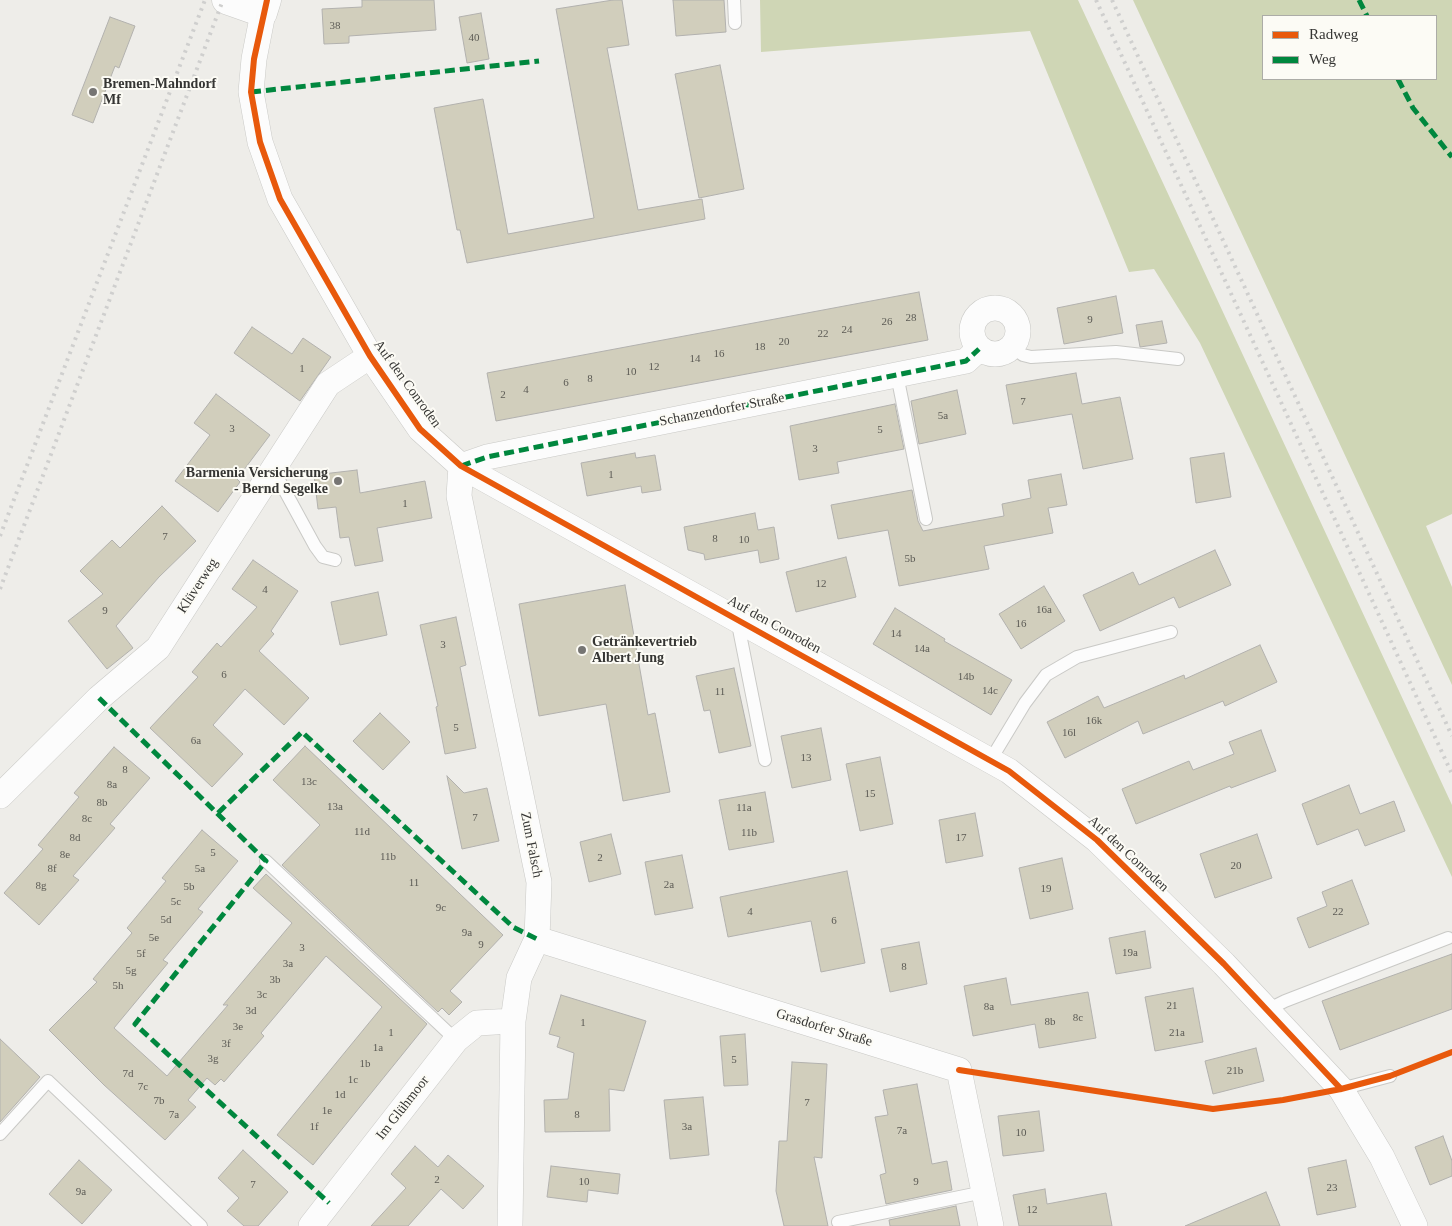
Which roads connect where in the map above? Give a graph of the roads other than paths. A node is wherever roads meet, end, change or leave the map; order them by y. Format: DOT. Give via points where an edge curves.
graph roads {
  1 [pos="226,0"];
  2 [pos="734,0"];
  3 [pos="265,6"];
  4 [pos="735,23"];
  5 [pos="1012,347"];
  6 [pos="979,349"];
  7 [pos="370,356"];
  8 [pos="1178,359"];
  9 [pos="897,375"];
  10 [pos="461,466"];
  11 [pos="273,470"];
  12 [pos="926,519"];
  13 [pos="335,560"];
  14 [pos="736,619"];
  15 [pos="1171,632"];
  16 [pos="765,760"];
  17 [pos="990,760"];
  18 [pos="0,796"];
  19 [pos="266,861"];
  20 [pos="1448,938"];
  21 [pos="537,940"];
  22 [pos="1267,1010"];
  23 [pos="513,1021"];
  24 [pos="456,1040"];
  25 [pos="1390,1076"];
  26 [pos="1341,1089"];
  27 [pos="0,1134"];
  28 [pos="984,1192"];
  29 [pos="838,1222"];
  30 [pos="202,1226"];
  31 [pos="311,1226"];
  32 [pos="510,1226"];
  33 [pos="991,1226"];
  34 [pos="1415,1226"];
  1 -- 3 [label="street"];
  2 -- 4 [label="lane"];
  3 -- 7 [label="street, Auf den Conroden" via="251,92 260,142 280,199"];
  5 -- 6 [label="street" via="996,354"];
  5 -- 6 [label="street" via="1017,339 1016,321 1010,313 993,308 977,315 972,323 973,341"];
  5 -- 8 [label="lane" via="1031,357 1116,352"];
  6 -- 9 [label="street, Schanzendorfer Straße" via="966,361"];
  7 -- 10 [label="street, Auf den Conroden" via="420,429"];
  7 -- 11 [label="street, Klüverweg" via="328,384"];
  9 -- 10 [label="street, Schanzendorfer Straße" via="487,457"];
  9 -- 12 [label="lane"];
  10 -- 14 [label="street, Auf den Conroden"];
  10 -- 21 [label="street, Zum Falsch" via="459,496 539,882"];
  11 -- 13 [label="lane" via="314,546 323,557"];
  11 -- 18 [label="street, Klüverweg" via="158,648 99,698"];
  14 -- 16 [label="lane"];
  14 -- 17 [label="street, Auf den Conroden"];
  15 -- 17 [label="lane" via="1077,657 1046,675"];
  17 -- 22 [label="street, Auf den Conroden" via="1098,840"];
  19 -- 24 [label="lane"];
  20 -- 22 [label="lane"];
  21 -- 23 [label="street, Zum Falsch" via="519,978"];
  21 -- 28 [label="street, Grasdorfer Straße" via="959,1070"];
  22 -- 26 [label="street, Auf den Conroden"];
  23 -- 24 [label="street, Im Glühmoor" via="477,1023"];
  23 -- 32 [label="street, Zum Falsch"];
  24 -- 31 [label="street, Im Glühmoor"];
  25 -- 26 [label="lane"];
  26 -- 34 [label="street, Auf den Conroden" via="1382,1157"];
  27 -- 30 [label="lane" via="48,1081"];
  28 -- 29 [label="lane"];
  28 -- 33 [label="street, Grasdorfer Straße"];
}
